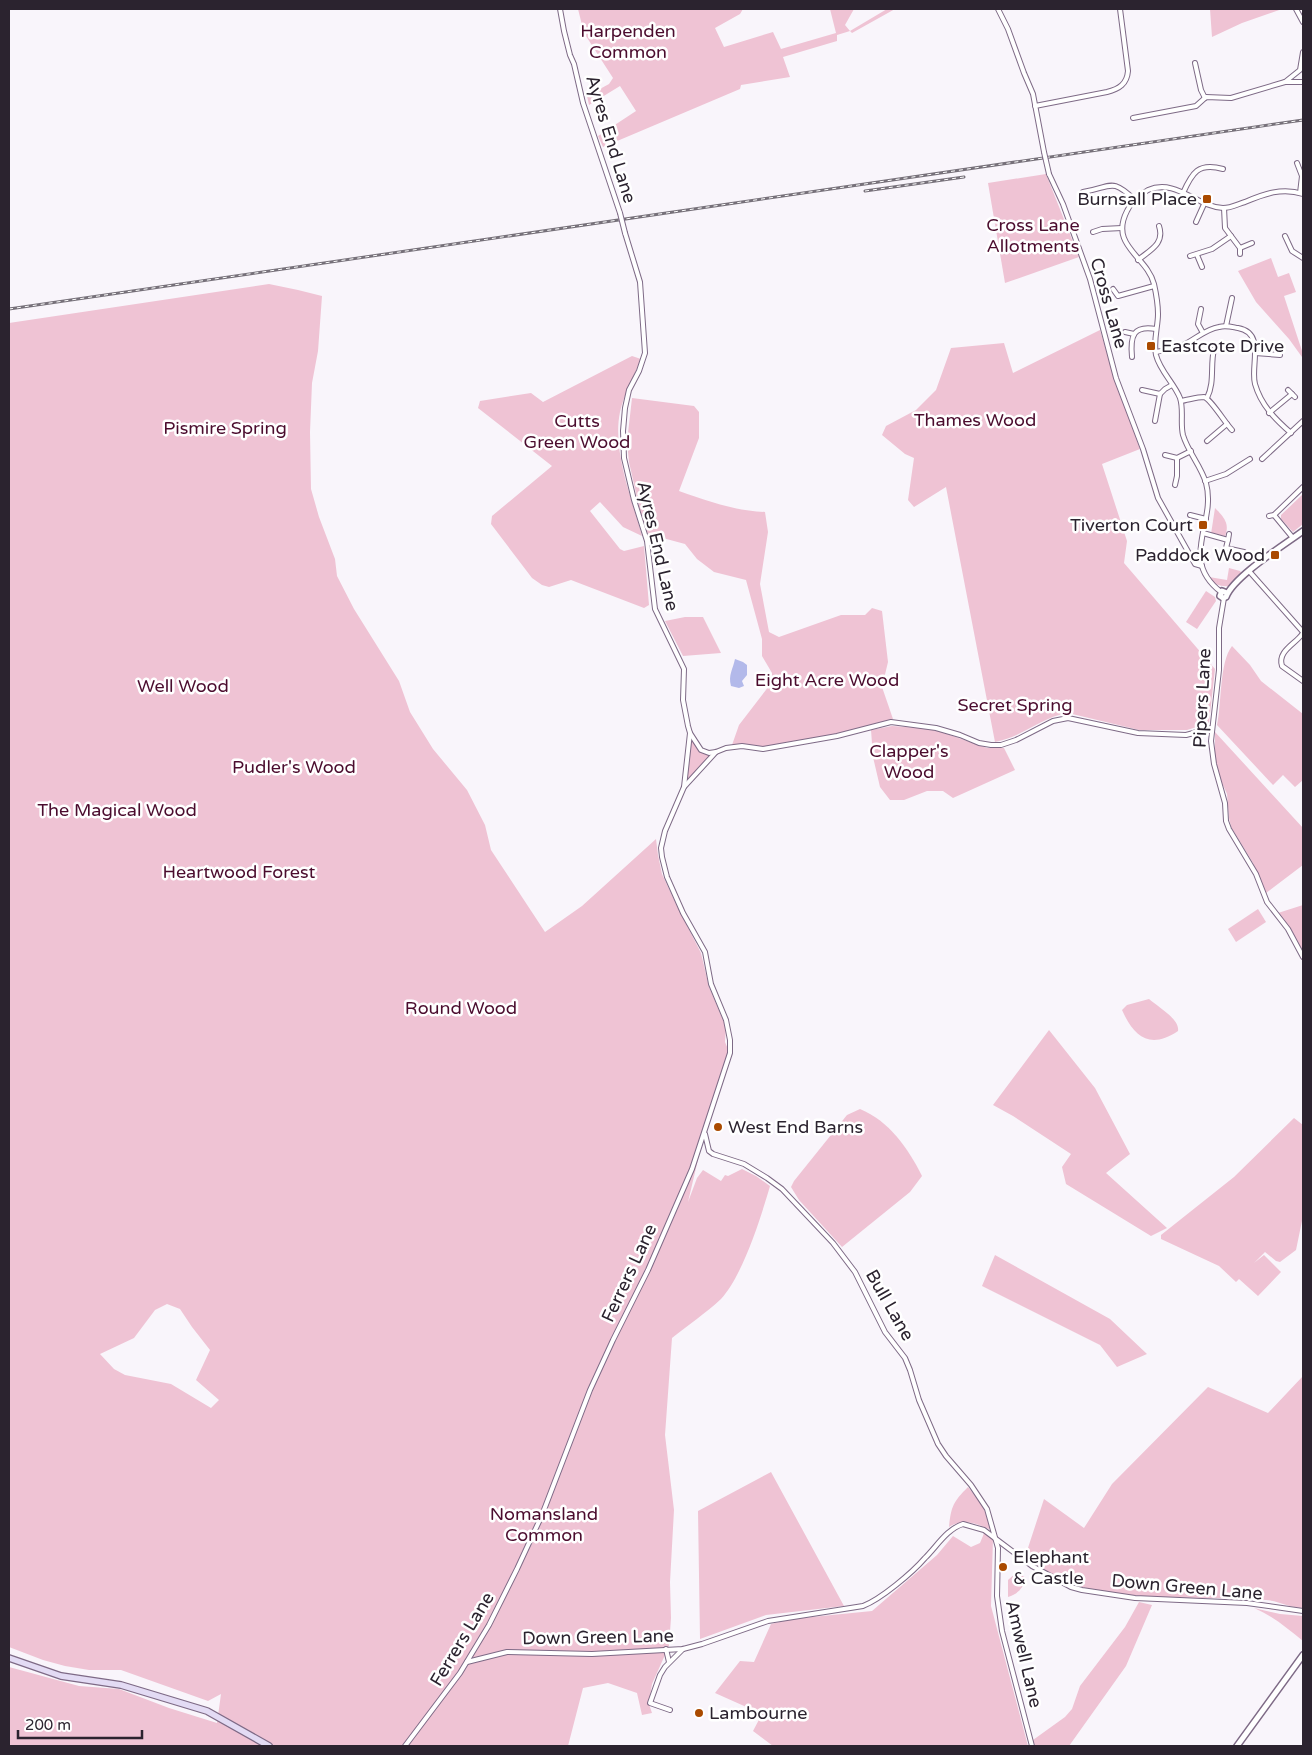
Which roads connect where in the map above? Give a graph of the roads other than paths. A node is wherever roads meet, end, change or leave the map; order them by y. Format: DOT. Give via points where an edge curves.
graph roads {
  1 [pos="560,9"];
  2 [pos="998,9"];
  3 [pos="1120,9"];
  4 [pos="1296,9"];
  5 [pos="1303,22"];
  6 [pos="1303,52"];
  7 [pos="1195,63"];
  8 [pos="1285,82"];
  9 [pos="1303,82"];
  10 [pos="1205,98"];
  11 [pos="1035,106"];
  12 [pos="1134,118"];
  13 [pos="1297,163"];
  14 [pos="1223,169"];
  15 [pos="1083,192"];
  16 [pos="1184,193"];
  17 [pos="1302,194"];
  18 [pos="1135,200"];
  19 [pos="1204,202"];
  20 [pos="1224,208"];
  21 [pos="1196,222"];
  22 [pos="1160,226"];
  23 [pos="1122,228"];
  24 [pos="1093,232"];
  25 [pos="1231,236"];
  26 [pos="1285,236"];
  27 [pos="1252,243"];
  28 [pos="1240,248"];
  29 [pos="1240,254"];
  30 [pos="1197,255"];
  31 [pos="1190,256"];
  32 [pos="1303,258"];
  33 [pos="1138,260"];
  34 [pos="1202,267"];
  35 [pos="1154,286"];
  36 [pos="1112,289"];
  37 [pos="1232,298"];
  38 [pos="1201,309"];
  39 [pos="1226,326"];
  40 [pos="1156,329"];
  41 [pos="1125,332"];
  42 [pos="1203,333"];
  43 [pos="1134,334"];
  44 [pos="1214,350"];
  45 [pos="1156,352"];
  46 [pos="1255,353"];
  47 [pos="1280,355"];
  48 [pos="1132,357"];
  49 [pos="1172,385"];
  50 [pos="1142,390"];
  51 [pos="1160,394"];
  52 [pos="1292,394"];
  53 [pos="1207,398"];
  54 [pos="1181,401"];
  55 [pos="1269,413"];
  56 [pos="1303,421"];
  57 [pos="1154,422"];
  58 [pos="1227,424"];
  59 [pos="1232,430"];
  60 [pos="1291,433"];
  61 [pos="1208,441"];
  62 [pos="1191,451"];
  63 [pos="1165,455"];
  64 [pos="1177,458"];
  65 [pos="1250,459"];
  66 [pos="1262,459"];
  67 [pos="1206,480"];
  68 [pos="1175,486"];
  69 [pos="1303,487"];
  70 [pos="1190,516"];
  71 [pos="1206,519"];
  72 [pos="1303,530"];
  73 [pos="1203,533"];
  74 [pos="1229,534"];
  75 [pos="1293,538"];
  76 [pos="1228,540"];
  77 [pos="1244,552"];
  78 [pos="1202,566"];
  79 [pos="1249,571"];
  80 [pos="1224,592"];
  81 [pos="1224,598"];
  82 [pos="1303,633"];
  83 [pos="1303,681"];
  84 [pos="1212,728"];
  85 [pos="690,732"];
  86 [pos="716,752"];
  87 [pos="684,787"];
  88 [pos="1303,957"];
  89 [pos="705,1134"];
  90 [pos="996,1538"];
  91 [pos="1303,1612"];
  92 [pos="666,1649"];
  93 [pos="683,1649"];
  94 [pos="1303,1655"];
  95 [pos="9,1658"];
  96 [pos="467,1662"];
  97 [pos="669,1662"];
  98 [pos="670,1710"];
  99 [pos="269,1746"];
  100 [pos="405,1746"];
  101 [pos="1032,1746"];
  102 [pos="1237,1746"];
  1 -- 85 [label="street, Ayres End Lane, bridge" via="589,123 640,282 645,353 626,408 624,458 647,541 655,609 684,669 683,700"];
  2 -- 11 [label="street, Cross Lane"];
  3 -- 11 [label="street" via="1128,71 1123,84 1107,92"];
  4 -- 5 [label="street"];
  6 -- 8 [label="street" via="1300,70"];
  7 -- 10 [label="street"];
  8 -- 9 [label="street"];
  8 -- 10 [label="street" via="1231,98"];
  10 -- 12 [label="street" via="1196,106"];
  11 -- 78 [label="street, Cross Lane, bridge" via="1049,174 1090,279 1116,378 1158,498 1195,564"];
  13 -- 17 [label="street" via="1302,176"];
  14 -- 16 [label="street" via="1212,167 1195,171 1190,175"];
  15 -- 18 [label="street" via="1116,185"];
  16 -- 18 [label="street" via="1156,188"];
  16 -- 19 [label="street"];
  17 -- 20 [label="street" via="1271,192"];
  18 -- 23 [label="street"];
  19 -- 20 [label="street"];
  19 -- 21 [label="street"];
  20 -- 25 [label="street" via="1224,224"];
  22 -- 33 [label="street" via="1162,234 1158,242"];
  23 -- 24 [label="street"];
  23 -- 33 [label="street" via="1127,246"];
  25 -- 28 [label="street"];
  25 -- 30 [label="street"];
  26 -- 32 [label="street" via="1292,251"];
  27 -- 28 [label="street"];
  28 -- 29 [label="street"];
  30 -- 31 [label="street"];
  30 -- 34 [label="street"];
  33 -- 35 [label="street" via="1151,274"];
  35 -- 36 [label="street" via="1118,296"];
  35 -- 40 [label="street" via="1158,312"];
  37 -- 39 [label="street"];
  38 -- 42 [label="street" via="1198,324"];
  39 -- 42 [label="street"];
  39 -- 46 [label="street" via="1249,332"];
  40 -- 43 [label="street" via="1143,328"];
  40 -- 45 [label="street"];
  41 -- 43 [label="street"];
  42 -- 45 [label="street" via="1179,347"];
  43 -- 48 [label="street"];
  44 -- 53 [label="street" via="1212,384"];
  45 -- 49 [label="street"];
  46 -- 47 [label="street"];
  46 -- 55 [label="street" via="1254,382"];
  49 -- 51 [label="street"];
  49 -- 54 [label="street"];
  50 -- 51 [label="street"];
  51 -- 57 [label="street"];
  52 -- 55 [label="street"];
  53 -- 54 [label="street"];
  53 -- 58 [label="street"];
  54 -- 62 [label="street" via="1183,433"];
  55 -- 60 [label="street"];
  56 -- 60 [label="street"];
  58 -- 59 [label="street"];
  58 -- 61 [label="street"];
  60 -- 66 [label="street"];
  62 -- 64 [label="street"];
  62 -- 67 [label="street"];
  63 -- 64 [label="street"];
  64 -- 68 [label="street"];
  65 -- 67 [label="street" via="1226,474"];
  67 -- 71 [label="street"];
  69 -- 75 [label="street" via="1272,515"];
  70 -- 71 [label="street"];
  71 -- 73 [label="street"];
  72 -- 75 [label="street"];
  73 -- 76 [label="street"];
  73 -- 78 [label="street" via="1199,548"];
  74 -- 76 [label="street"];
  75 -- 79 [label="street"];
  76 -- 77 [label="street" via="1226,548"];
  78 -- 80 [label="street, Cross Lane" via="1211,583"];
  79 -- 80 [label="street"];
  79 -- 82 [label="street"];
  80 -- 81 [label="street" via="1227,596"];
  81 -- 84 [label="street, Pipers Lane"];
  82 -- 83 [label="street" via="1280,659 1282,666"];
  84 -- 86 [label="street" via="1186,735 1138,733 1068,718 1053,721 1016,740 991,745 936,728 891,722 837,736 763,749 742,746"];
  84 -- 88 [label="street, Pipers Lane" via="1214,764 1226,822 1256,874 1267,902 1288,929"];
  85 -- 86 [label="street, Ayres End Lane" via="702,750"];
  85 -- 87 [label="street, Ferrers Lane"];
  86 -- 87 [label="street, Ferrers Lane"];
  87 -- 89 [label="street, Ferrers Lane" via="665,831 662,857 683,913 705,952 711,984 722,1007 730,1040 730,1053"];
  89 -- 90 [label="street, Bull Lane" via="709,1151 713,1154 744,1164 782,1189 855,1272 885,1332 905,1358 938,1444 987,1509"];
  89 -- 96 [label="street, Ferrers Lane" via="648,1270 590,1390 542,1515 489,1625"];
  90 -- 91 [label="street, Down Green Lane" via="1032,1566 1071,1587 1090,1592 1136,1598 1248,1603"];
  90 -- 93 [label="street, Down Green Lane" via="984,1530 963,1524 953,1529 923,1560 871,1603 768,1621"];
  90 -- 101 [label="street, Amwell Lane" via="997,1596 1002,1631"];
  92 -- 93 [label="street, Down Green Lane"];
  92 -- 96 [label="street, Down Green Lane" via="592,1654 507,1652"];
  92 -- 97 [label="street"];
  93 -- 97 [label="street"];
  94 -- 102 [label="street"];
  95 -- 99 [label="main road" via="61,1676 121,1685 206,1711"];
  96 -- 100 [label="street, Ferrers Lane"];
  97 -- 98 [label="street" via="660,1675 650,1703"];
}
